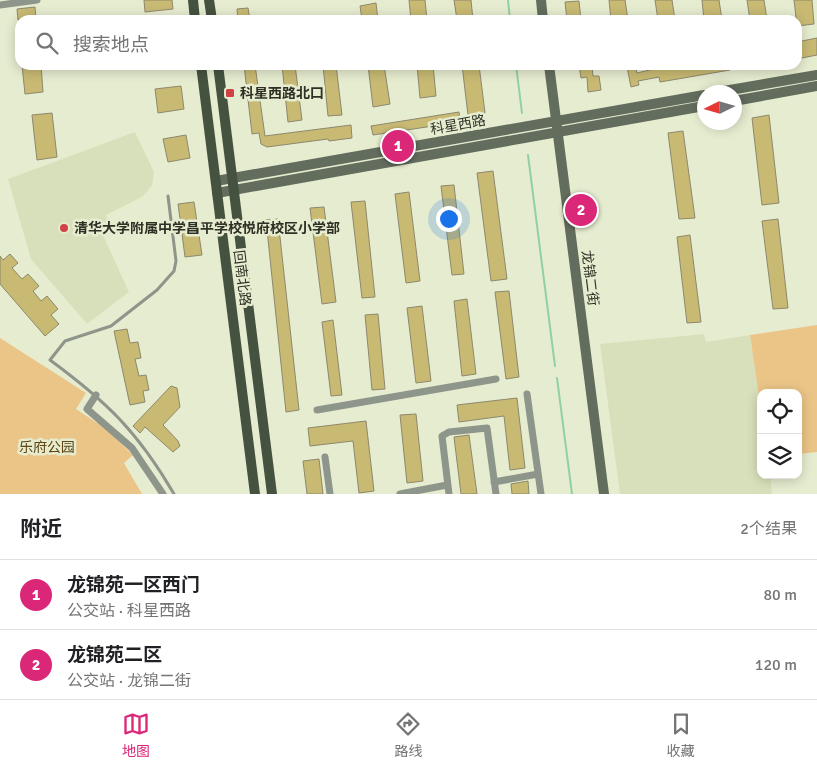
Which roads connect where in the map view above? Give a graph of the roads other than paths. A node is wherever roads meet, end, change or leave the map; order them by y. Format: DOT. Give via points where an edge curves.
graph roads {
  1 [pos="37,0"];
  2 [pos="193,0"];
  3 [pos="209,0"];
  4 [pos="541,0"];
  5 [pos="0,6"];
  6 [pos="194,15"];
  7 [pos="211,15"];
  8 [pos="542,15"];
  9 [pos="202,70"];
  10 [pos="219,70"];
  11 [pos="550,70"];
  12 [pos="817,75"];
  13 [pos="817,86"];
  14 [pos="742,88"];
  15 [pos="697,96"];
  16 [pos="742,99"];
  17 [pos="697,107"];
  18 [pos="556,121"];
  19 [pos="558,132"];
  20 [pos="232,178"];
  21 [pos="216,181"];
  22 [pos="233,190"];
  23 [pos="217,193"];
  24 [pos="168,196"];
  25 [pos="496,379"];
  26 [pos="527,394"];
  27 [pos="96,395"];
  28 [pos="317,410"];
  29 [pos="325,456"];
  30 [pos="538,474"];
  31 [pos="494,482"];
  32 [pos="448,485"];
  33 [pos="163,494"];
  34 [pos="174,494"];
  35 [pos="255,494"];
  36 [pos="272,494"];
  37 [pos="330,494"];
  38 [pos="400,494"];
  39 [pos="449,494"];
  40 [pos="496,494"];
  41 [pos="540,494"];
  42 [pos="604,494"];
  1 -- 5 [label="street"];
  2 -- 6 [label="main road"];
  3 -- 7 [label="main road"];
  4 -- 8 [label="street"];
  9 -- 21 [label="main road, 回南北路"];
  10 -- 20 [label="main road, 回南北路"];
  11 -- 18 [label="street, 龙锦二街"];
  12 -- 14 [label="street"];
  13 -- 16 [label="street"];
  15 -- 18 [label="street, 科星西路"];
  17 -- 19 [label="street, 科星西路"];
  18 -- 19 [label="street, 龙锦二街"];
  18 -- 20 [label="street, 科星西路"];
  19 -- 22 [label="street, 科星西路"];
  19 -- 42 [label="street, 龙锦二街"];
  20 -- 21 [label="street, 科星西路"];
  20 -- 22 [label="main road, 回南北路"];
  21 -- 23 [label="main road, 回南北路"];
  22 -- 23 [label="street, 科星西路"];
  22 -- 36 [label="main road, 回南北路"];
  23 -- 35 [label="main road, 回南北路"];
  24 -- 27 [label="lane" via="176,261 174,271 157,290 111,326 65,341 50,360"];
  25 -- 28 [label="street"];
  26 -- 30 [label="street"];
  27 -- 33 [label="street" via="87,409 132,448"];
  27 -- 34 [label="lane" via="145,447"];
  29 -- 37 [label="street"];
  30 -- 31 [label="street"];
  30 -- 41 [label="street"];
  31 -- 32 [label="street" via="487,428 449,432 442,436"];
  31 -- 40 [label="street"];
  32 -- 38 [label="street"];
  32 -- 39 [label="street"];
}
